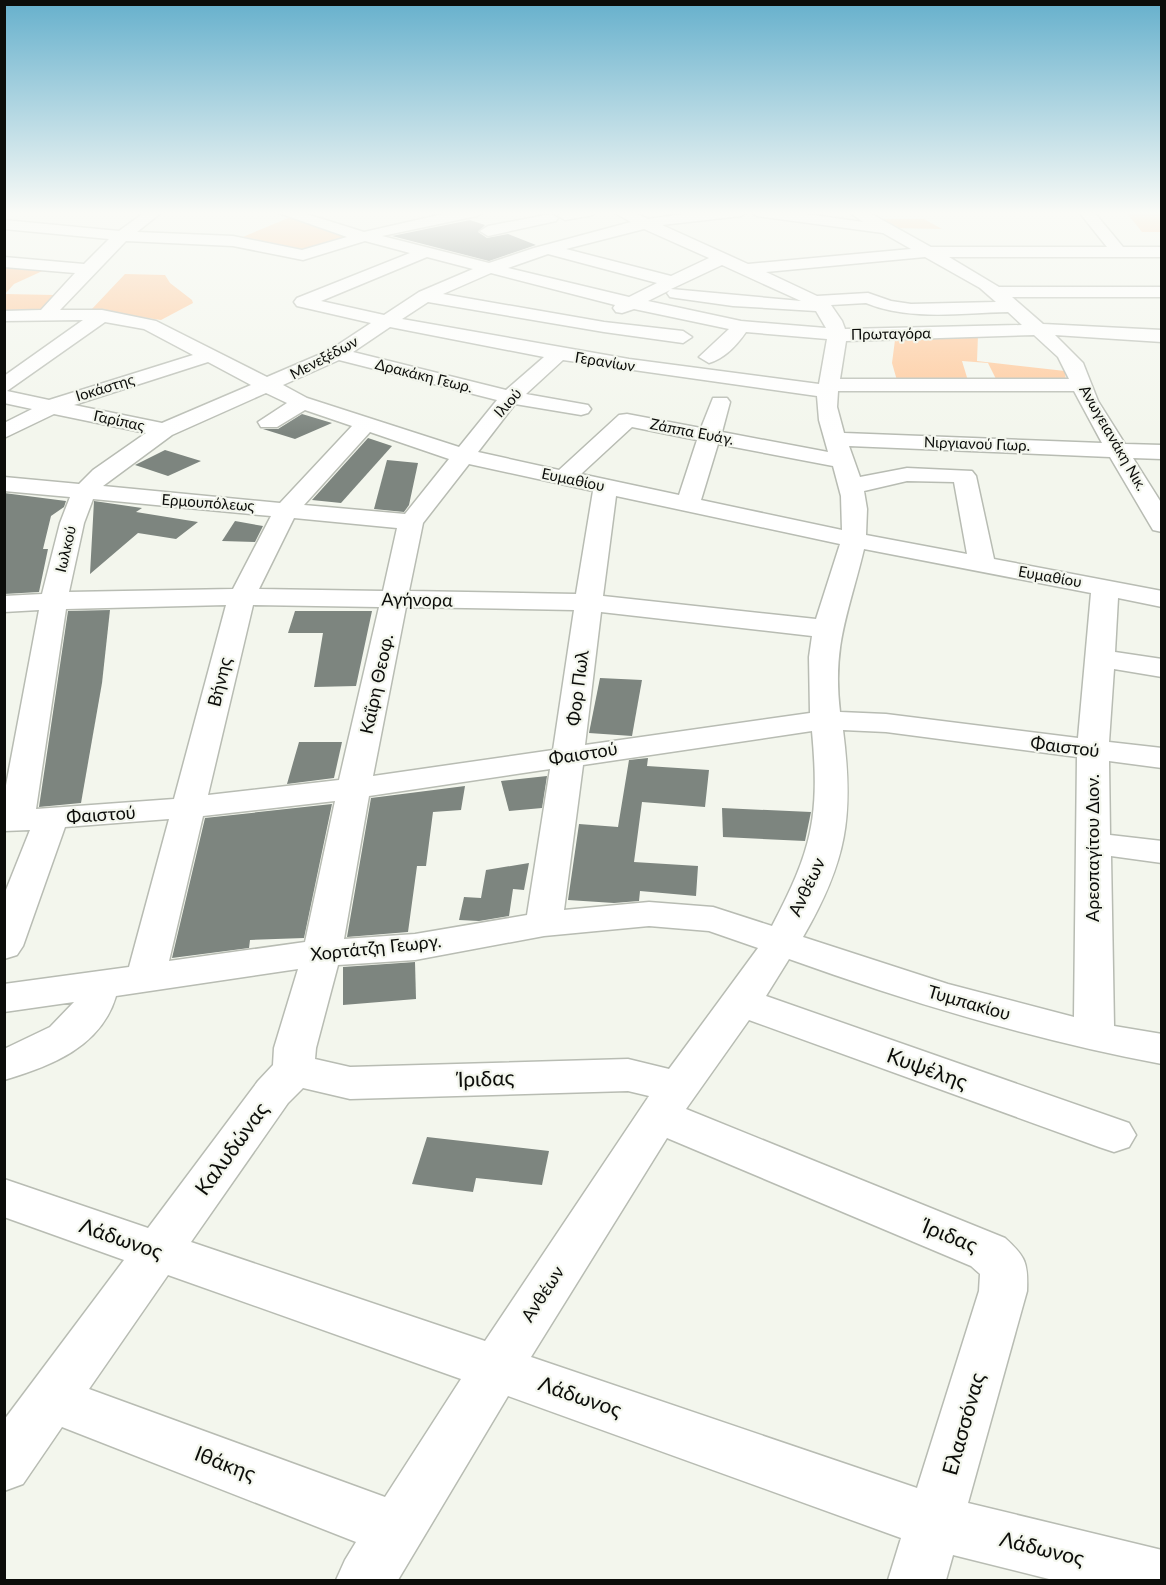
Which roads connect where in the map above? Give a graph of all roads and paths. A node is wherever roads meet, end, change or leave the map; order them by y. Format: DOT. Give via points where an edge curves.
graph roads {
  1 [pos="71,286"];
  2 [pos="342,286"];
  3 [pos="448,286"];
  4 [pos="561,286"];
  5 [pos="662,286"];
  6 [pos="668,286"];
  7 [pos="774,286"];
  8 [pos="988,286"];
  9 [pos="994,292"];
  10 [pos="1161,292"];
  11 [pos="425,296"];
  12 [pos="629,303"];
  13 [pos="1012,307"];
  14 [pos="47,314"];
  15 [pos="825,314"];
  16 [pos="102,315"];
  17 [pos="4,316"];
  18 [pos="385,322"];
  19 [pos="741,326"];
  20 [pos="1038,329"];
  21 [pos="1161,336"];
  22 [pos="683,337"];
  23 [pos="510,346"];
  24 [pos="338,354"];
  25 [pos="211,355"];
  26 [pos="558,355"];
  27 [pos="709,357"];
  28 [pos="494,359"];
  29 [pos="4,367"];
  30 [pos="31,367"];
  31 [pos="477,372"];
  32 [pos="460,385"];
  33 [pos="1082,385"];
  34 [pos="4,386"];
  35 [pos="269,386"];
  36 [pos="828,388"];
  37 [pos="4,397"];
  38 [pos="510,398"];
  39 [pos="720,402"];
  40 [pos="303,403"];
  41 [pos="50,406"];
  42 [pos="581,409"];
  43 [pos="269,422"];
  44 [pos="366,424"];
  45 [pos="164,430"];
  46 [pos="4,432"];
  47 [pos="711,436"];
  48 [pos="1118,450"];
  49 [pos="1161,452"];
  50 [pos="464,456"];
  51 [pos="843,463"];
  52 [pos="562,479"];
  53 [pos="4,484"];
  54 [pos="605,487"];
  55 [pos="83,493"];
  56 [pos="688,505"];
  57 [pos="287,509"];
  58 [pos="411,522"];
  59 [pos="1161,525"];
  60 [pos="854,540"];
  61 [pos="982,564"];
  62 [pos="1105,587"];
  63 [pos="242,597"];
  64 [pos="1161,599"];
  65 [pos="395,600"];
  66 [pos="54,601"];
  67 [pos="588,602"];
  68 [pos="4,604"];
  69 [pos="828,629"];
  70 [pos="1101,658"];
  71 [pos="1161,668"];
  72 [pos="825,720"];
  73 [pos="1093,751"];
  74 [pos="570,757"];
  75 [pos="1161,758"];
  76 [pos="354,788"];
  77 [pos="188,807"];
  78 [pos="24,820"];
  79 [pos="1093,843"];
  80 [pos="1161,852"];
  81 [pos="544,924"];
  82 [pos="780,942"];
  83 [pos="4,946"];
  84 [pos="322,953"];
  85 [pos="146,976"];
  86 [pos="100,983"];
  87 [pos="4,998"];
  88 [pos="740,1002"];
  89 [pos="1094,1037"];
  90 [pos="1161,1049"];
  91 [pos="4,1065"];
  92 [pos="294,1070"];
  93 [pos="669,1102"];
  94 [pos="1114,1135"];
  95 [pos="4,1198"];
  96 [pos="158,1252"];
  97 [pos="1004,1266"];
  98 [pos="496,1368"];
  99 [pos="52,1399"];
  100 [pos="4,1465"];
  101 [pos="936,1523"];
  102 [pos="397,1530"];
  103 [pos="1161,1579"];
  104 [pos="365,1581"];
  105 [pos="917,1581"];
  1 -- 14 [label="street"];
  2 -- 18 [label="street, Γερανίων" via="303,302"];
  3 -- 11 [label="street, Μενεξέδων"];
  4 -- 12 [label="street"];
  5 -- 12 [label="street"];
  6 -- 15 [label="street" via="733,301"];
  7 -- 15 [label="street"];
  8 -- 9 [label="street, Ανωγειανάκη Νικ."];
  9 -- 10 [label="street"];
  9 -- 13 [label="street, Ανωγειανάκη Νικ."];
  11 -- 18 [label="street, Μενεξέδων"];
  11 -- 22 [label="street"];
  12 -- 19 [label="street" via="616,312"];
  13 -- 15 [label="street" via="911,309 868,298"];
  13 -- 20 [label="street, Ανωγειανάκη Νικ."];
  14 -- 16 [label="street, Ευμαθίου"];
  14 -- 17 [label="street, Ευμαθίου"];
  15 -- 19 [label="street"];
  15 -- 20 [label="street, Πρωταγόρα" via="890,336"];
  15 -- 36 [label="street, Ανθέων" via="835,360"];
  16 -- 25 [label="street, Ευμαθίου" via="156,327"];
  16 -- 30 [label="street"];
  18 -- 23 [label="street, Γερανίων"];
  18 -- 24 [label="street, Μενεξέδων"];
  19 -- 27 [label="street"];
  20 -- 21 [label="street, Πρωταγόρα"];
  20 -- 33 [label="street, Ανωγειανάκη Νικ." via="1069,358"];
  23 -- 26 [label="street, Γερανίων"];
  23 -- 28 [label="street"];
  24 -- 32 [label="street, Δρακάκη Γεωρ."];
  24 -- 35 [label="street, Μενεξέδων"];
  25 -- 35 [label="street, Ευμαθίου"];
  25 -- 41 [label="street, Ιοκάστης"];
  26 -- 36 [label="street, Γερανίων"];
  26 -- 38 [label="street, Ιλιού"];
  29 -- 30 [label="street"];
  30 -- 34 [label="street"];
  31 -- 32 [label="street"];
  32 -- 38 [label="street, Δρακάκη Γεωρ."];
  33 -- 36 [label="street, Γερανίων"];
  33 -- 48 [label="street, Ανωγειανάκη Νικ."];
  35 -- 40 [label="street, Ευμαθίου"];
  35 -- 45 [label="street, Ιωλκού"];
  36 -- 51 [label="street, Ανθέων" via="828,415"];
  37 -- 41 [label="street, Γαρίπας"];
  38 -- 42 [label="street, Δρακάκη Γεωρ."];
  38 -- 50 [label="street, Ιλιού"];
  39 -- 47 [label="street"];
  40 -- 43 [label="street"];
  40 -- 44 [label="street, Ευμαθίου"];
  41 -- 45 [label="street, Γαρίπας"];
  41 -- 46 [label="street, Ιοκάστης"];
  44 -- 50 [label="street, Ευμαθίου"];
  44 -- 57 [label="street, Βήνης"];
  45 -- 55 [label="street, Ιωλκού" via="101,475"];
  47 -- 51 [label="street, Ζάππα Ευάγ."];
  47 -- 52 [label="street, Ζάππα Ευάγ." via="627,420"];
  47 -- 56 [label="street"];
  48 -- 49 [label="street, Νιργιανού Γιωρ."];
  48 -- 51 [label="street, Νιργιανού Γιωρ."];
  48 -- 59 [label="street, Ανωγειανάκη Νικ."];
  50 -- 52 [label="street, Ευμαθίου"];
  50 -- 58 [label="street, Καΐρη Θεοφ."];
  51 -- 60 [label="street, Ανθέων" via="855,508"];
  51 -- 61 [label="street" via="895,474 964,476"];
  52 -- 54 [label="street, Ευμαθίου"];
  53 -- 55 [label="street, Ερμουπόλεως"];
  54 -- 56 [label="street, Ευμαθίου"];
  54 -- 67 [label="street, Φορ Πωλ"];
  55 -- 57 [label="street, Ερμουπόλεως"];
  55 -- 66 [label="street, Ιωλκού"];
  56 -- 60 [label="street, Ευμαθίου"];
  57 -- 58 [label="street, Ερμουπόλεως"];
  57 -- 63 [label="street, Βήνης"];
  58 -- 65 [label="street, Καΐρη Θεοφ."];
  60 -- 61 [label="street, Ευμαθίου"];
  60 -- 69 [label="street, Ανθέων"];
  61 -- 62 [label="street, Ευμαθίου"];
  62 -- 64 [label="street, Ευμαθίου"];
  62 -- 70 [label="street, Αρεοπαγίτου Διον."];
  63 -- 65 [label="street, Αγήνορα"];
  63 -- 66 [label="street, Αγήνορα"];
  63 -- 77 [label="street, Βήνης"];
  65 -- 67 [label="street, Αγήνορα"];
  65 -- 76 [label="street, Καΐρη Θεοφ."];
  66 -- 68 [label="street, Αγήνορα"];
  66 -- 78 [label="street, Ιωλκού"];
  67 -- 69 [label="street, Αγήνορα"];
  67 -- 74 [label="street, Φορ Πωλ"];
  69 -- 72 [label="street, Ανθέων" via="823,666"];
  70 -- 71 [label="street"];
  70 -- 73 [label="street, Αρεοπαγίτου Διον."];
  72 -- 73 [label="street, Φαιστού" via="886,723"];
  72 -- 74 [label="street, Φαιστού"];
  72 -- 82 [label="street, Ανθέων" via="831,811 826,844 808,891"];
  73 -- 75 [label="street, Φαιστού"];
  73 -- 79 [label="street, Αρεοπαγίτου Διον."];
  74 -- 76 [label="street, Φαιστού"];
  74 -- 81 [label="street, Φορ Πωλ"];
  76 -- 77 [label="street, Φαιστού"];
  76 -- 84 [label="street"];
  77 -- 78 [label="street, Φαιστού"];
  77 -- 85 [label="street, Βήνης"];
  78 -- 83 [label="street, Ιωλκού"];
  79 -- 80 [label="street"];
  79 -- 89 [label="street, Αρεοπαγίτου Διον."];
  81 -- 82 [label="street, Χορτάτζη Γεωργ." via="649,914 683,915 713,919"];
  81 -- 84 [label="street, Χορτάτζη Γεωργ." via="415,947"];
  82 -- 88 [label="street, Ανθέων"];
  82 -- 89 [label="street, Τυμπακίου" via="938,994"];
  84 -- 85 [label="street, Χορτάτζη Γεωργ."];
  84 -- 92 [label="street" via="295,1048"];
  85 -- 86 [label="street, Χορτάτζη Γεωργ."];
  86 -- 87 [label="street, Χορτάτζη Γεωργ."];
  86 -- 91 [label="street" via="96,1001 68,1036 35,1057"];
  88 -- 93 [label="street, Ανθέων"];
  88 -- 94 [label="street, Κυψέλης"];
  89 -- 90 [label="street, Τυμπακίου"];
  92 -- 93 [label="street, Ίριδας" via="350,1083 628,1075"];
  92 -- 96 [label="street, Καλυδώνας" via="273,1092"];
  93 -- 97 [label="street, Ίριδας" via="988,1252"];
  93 -- 98 [label="street, Ανθέων"];
  95 -- 96 [label="street, Λάδωνος"];
  96 -- 98 [label="street, Λάδωνος"];
  96 -- 99 [label="street, Καλυδώνας"];
  97 -- 101 [label="street, Ελασσόνας" via="1003,1291"];
  98 -- 101 [label="street, Λάδωνος"];
  98 -- 102 [label="street, Ανθέων"];
  99 -- 100 [label="street, Καλυδώνας"];
  99 -- 102 [label="street, Ιθάκης"];
  101 -- 103 [label="street, Λάδωνος"];
  101 -- 105 [label="street, Ελασσόνας"];
  102 -- 104 [label="street, Ανθέων"];
}
